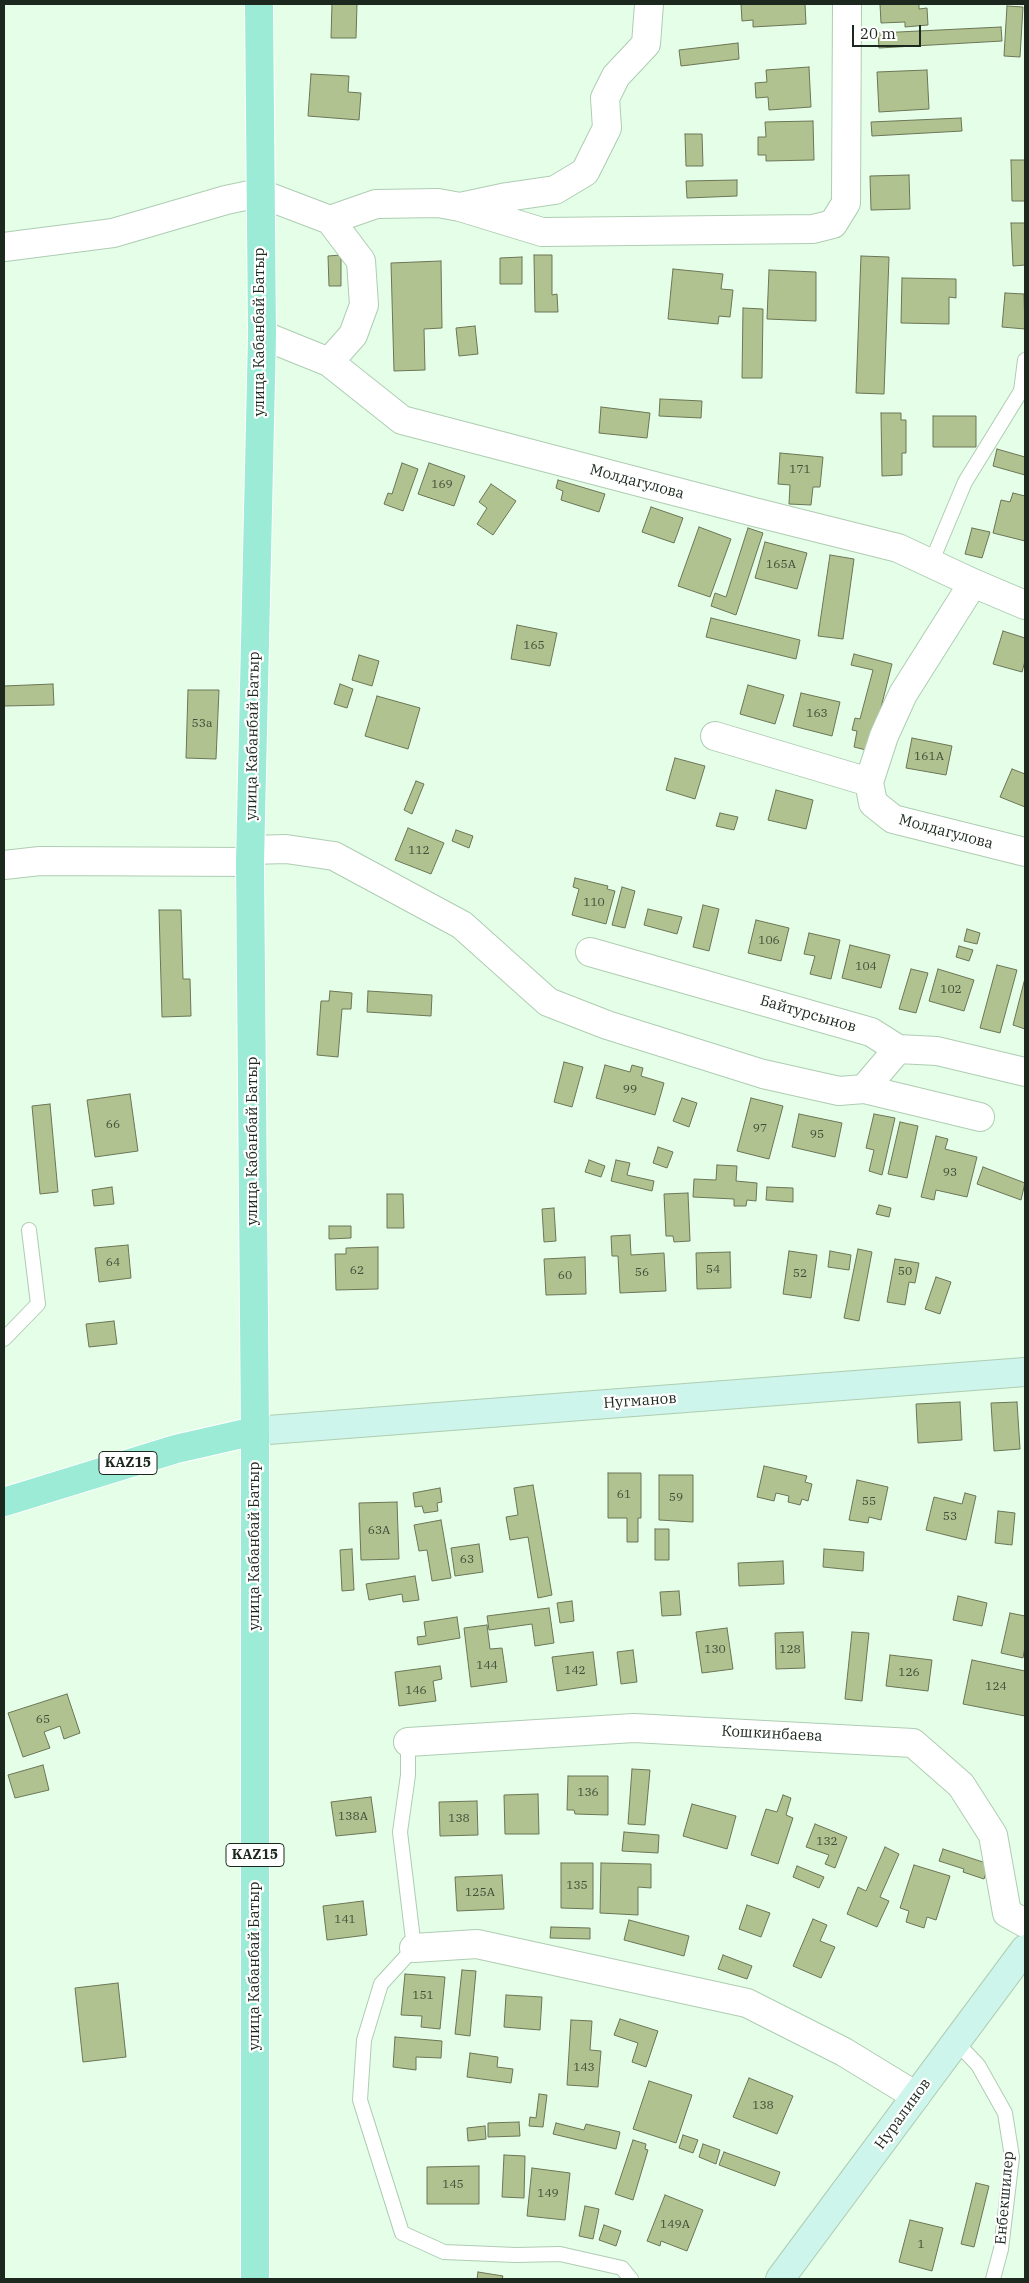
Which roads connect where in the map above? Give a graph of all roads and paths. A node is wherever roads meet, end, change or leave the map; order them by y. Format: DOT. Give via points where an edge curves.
graph roads {
  1 [pos="259,4"];
  2 [pos="649,4"];
  3 [pos="847,4"];
  4 [pos="260,193"];
  5 [pos="460,207"];
  6 [pos="330,220"];
  7 [pos="4,247"];
  8 [pos="262,335"];
  9 [pos="1025,360"];
  10 [pos="329,362"];
  11 [pos="931,563"];
  12 [pos="973,583"];
  13 [pos="1025,605"];
  14 [pos="715,736"];
  15 [pos="869,782"];
  16 [pos="1025,852"];
  17 [pos="251,856"];
  18 [pos="4,865"];
  19 [pos="590,952"];
  20 [pos="898,1049"];
  21 [pos="1025,1072"];
  22 [pos="864,1089"];
  23 [pos="980,1117"];
  24 [pos="28,1230"];
  25 [pos="4,1339"];
  26 [pos="1025,1372"];
  27 [pos="255,1431"];
  28 [pos="4,1502"];
  29 [pos="408,1742"];
  30 [pos="1025,1923"];
  31 [pos="414,1948"];
  32 [pos="1025,1949"];
  33 [pos="956,2042"];
  34 [pos="916,2096"];
  35 [pos="255,2279"];
  36 [pos="631,2279"];
  37 [pos="780,2279"];
  38 [pos="993,2279"];
  1 -- 4 [label="main road, улица Кабанбай Батыр"];
  2 -- 5 [label="street" via="646,44 616,76 604,98 607,128 585,172 555,190"];
  3 -- 5 [label="street" via="846,203 833,224 812,229 542,232"];
  4 -- 6 [label="street"];
  4 -- 7 [label="street" via="113,233"];
  4 -- 8 [label="main road, улица Кабанбай Батыр"];
  5 -- 6 [label="street" via="438,203 376,204"];
  6 -- 10 [label="street" via="361,261 364,305 353,335"];
  8 -- 10 [label="street, Молдагулова"];
  8 -- 17 [label="main road, улица Кабанбай Батыр"];
  9 -- 11 [label="lane" via="1021,391 965,482"];
  10 -- 11 [label="street, Молдагулова" via="402,420 898,548"];
  11 -- 12 [label="street, Молдагулова"];
  12 -- 13 [label="street, Молдагулова"];
  12 -- 15 [label="street" via="903,694 884,736"];
  14 -- 15 [label="street"];
  15 -- 16 [label="street, Молдагулова" via="873,804 893,819"];
  17 -- 18 [label="street" via="40,861"];
  17 -- 22 [label="street" via="286,849 334,856 462,925 548,1002 607,1025 763,1074 839,1091"];
  17 -- 27 [label="main road, улица Кабанбай Батыр"];
  19 -- 20 [label="street, Байтурсынов" via="871,1032"];
  20 -- 21 [label="street, Байтурсынов" via="937,1051"];
  20 -- 22 [label="street"];
  22 -- 23 [label="street"];
  24 -- 25 [label="lane" via="38,1304"];
  26 -- 27 [label="main road, Нугманов"];
  27 -- 28 [label="main road, KAZ15" via="176,1448"];
  27 -- 35 [label="main road, улица Кабанбай Батыр / KAZ15"];
  29 -- 30 [label="street, Кошкинбаева" via="634,1728 913,1743 961,1785 993,1835 1007,1913"];
  29 -- 31 [label="lane" via="408,1775 400,1832"];
  31 -- 34 [label="street" via="477,1944 747,2003 844,2052"];
  31 -- 36 [label="lane" via="381,1984 364,2040 360,2100 402,2233 444,2252 560,2254 622,2268"];
  32 -- 33 [label="main road, Нуралинов"];
  33 -- 34 [label="main road, Нуралинов"];
  33 -- 38 [label="lane, Енбекшилер" via="978,2065 1005,2113 1012,2157 1001,2249"];
  34 -- 37 [label="main road, Нуралинов"];
}
